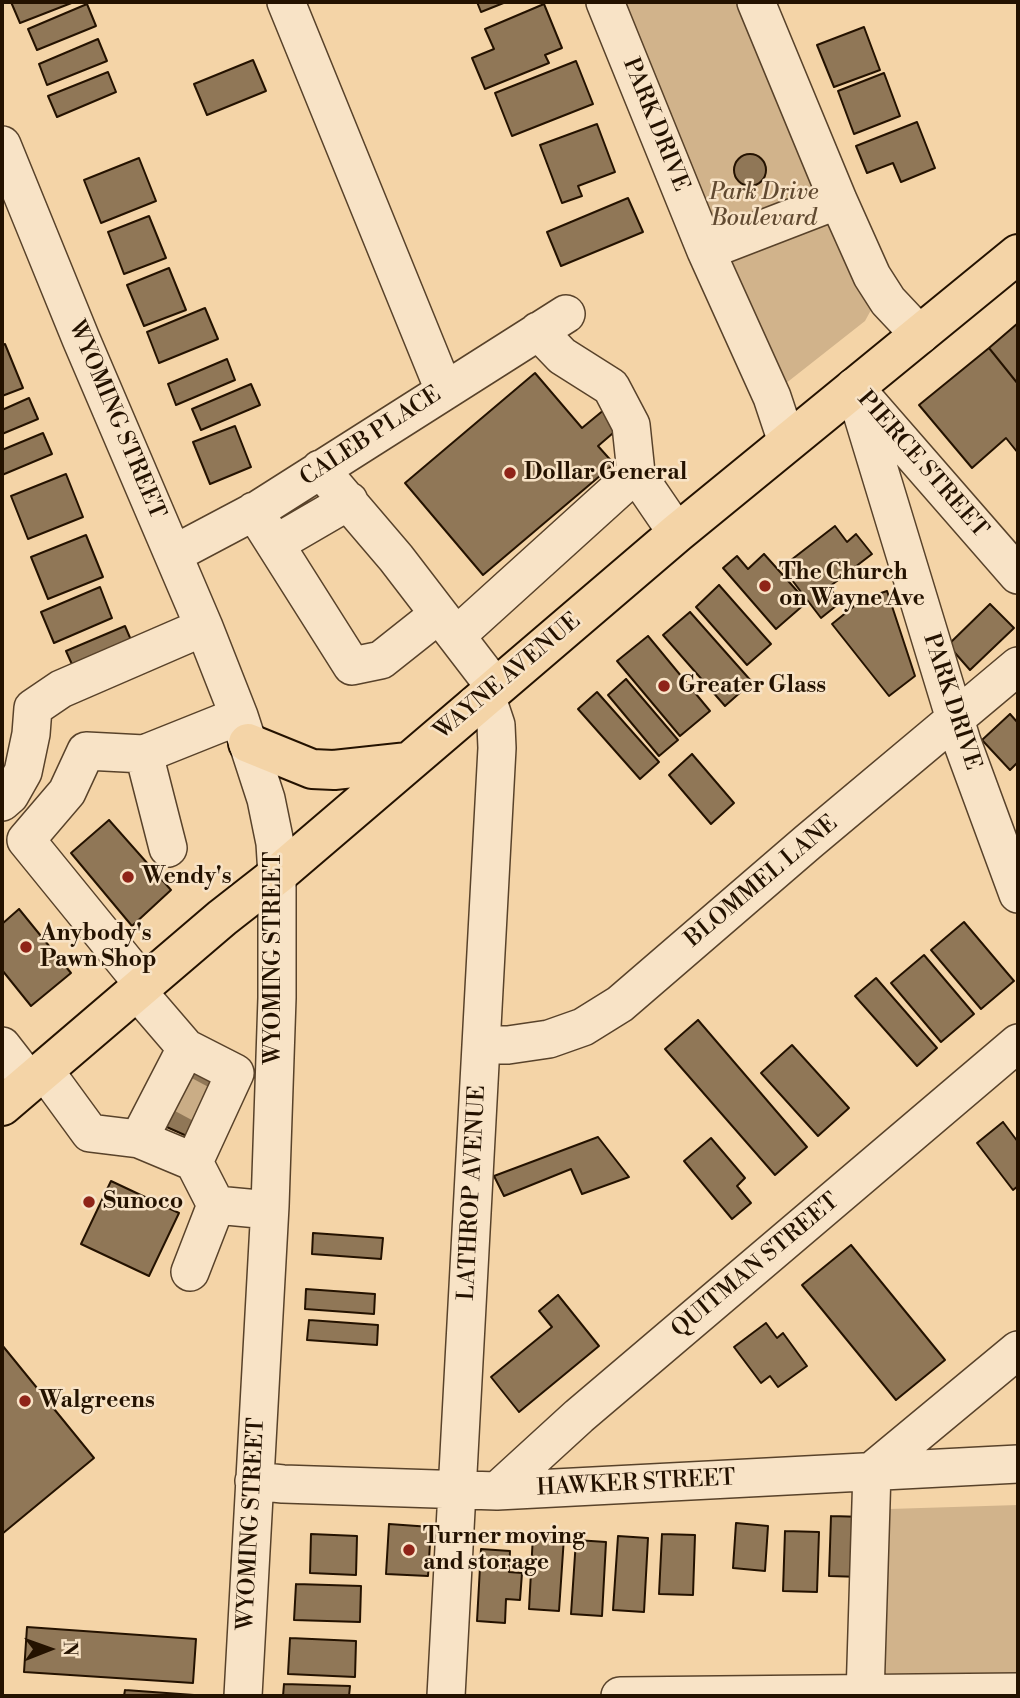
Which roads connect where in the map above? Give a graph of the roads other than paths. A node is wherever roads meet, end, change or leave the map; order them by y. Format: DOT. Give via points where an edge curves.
graph roads {
  1 [pos="286,2"];
  2 [pos="605,2"];
  3 [pos="756,2"];
  4 [pos="2,145"];
  5 [pos="838,200"];
  6 [pos="706,251"];
  7 [pos="1018,254"];
  8 [pos="920,335"];
  9 [pos="853,387"];
  10 [pos="444,390"];
  11 [pos="787,442"];
  12 [pos="320,469"];
  13 [pos="636,473"];
  14 [pos="349,501"];
  15 [pos="254,511"];
  16 [pos="677,533"];
  17 [pos="275,544"];
  18 [pos="174,554"];
  19 [pos="1018,575"];
  20 [pos="448,625"];
  21 [pos="204,627"];
  22 [pos="1018,666"];
  23 [pos="485,696"];
  24 [pos="955,721"];
  25 [pos="244,729"];
  26 [pos="144,754"];
  27 [pos="408,762"];
  28 [pos="2,802"];
  29 [pos="168,848"];
  30 [pos="277,875"];
  31 [pos="1018,894"];
  32 [pos="140,988"];
  33 [pos="275,1040"];
  34 [pos="1018,1044"];
  35 [pos="481,1045"];
  36 [pos="2,1046"];
  37 [pos="199,1055"];
  38 [pos="37,1076"];
  39 [pos="2,1106"];
  40 [pos="139,1139"];
  41 [pos="194,1163"];
  42 [pos="215,1205"];
  43 [pos="269,1210"];
  44 [pos="190,1272"];
  45 [pos="1018,1350"];
  46 [pos="1018,1464"];
  47 [pos="872,1471"];
  48 [pos="254,1481"];
  49 [pos="457,1491"];
  50 [pos="496,1491"];
  51 [pos="1018,1692"];
  52 [pos="865,1695"];
  53 [pos="243,1696"];
  54 [pos="446,1696"];
  55 [pos="620,1696"];
  1 -- 10 [label="street"];
  2 -- 6 [label="street, PARK DRIVE"];
  3 -- 5 [label="street"];
  4 -- 18 [label="street, WYOMING STREET"];
  5 -- 6 [label="street"];
  5 -- 8 [label="street" via="872,276"];
  6 -- 11 [label="street, PARK DRIVE" via="772,397"];
  7 -- 8 [label="main road, WAYNE AVENUE"];
  8 -- 9 [label="main road, WAYNE AVENUE"];
  9 -- 11 [label="main road, WAYNE AVENUE"];
  9 -- 19 [label="street, PIERCE STREET"];
  9 -- 24 [label="street, PARK DRIVE"];
  10 -- 12 [label="street, CALEB PLACE"];
  10 -- 13 [label="street, CALEB PLACE" via="552,323 562,356 611,387 631,425"];
  11 -- 16 [label="main road, WAYNE AVENUE"];
  12 -- 14 [label="street"];
  12 -- 15 [label="street, CALEB PLACE"];
  13 -- 16 [label="street"];
  13 -- 20 [label="street"];
  14 -- 17 [label="street"];
  14 -- 20 [label="street"];
  15 -- 17 [label="street"];
  15 -- 18 [label="street, CALEB PLACE"];
  16 -- 23 [label="main road, WAYNE AVENUE"];
  17 -- 20 [label="street" via="352,666 381,660"];
  18 -- 21 [label="street, WYOMING STREET"];
  20 -- 23 [label="street"];
  21 -- 25 [label="street, WYOMING STREET"];
  21 -- 28 [label="street" via="61,689 33,708 23,772"];
  22 -- 24 [label="street, BLOMMEL LANE"];
  23 -- 27 [label="main road, WAYNE AVENUE"];
  23 -- 35 [label="street, LATHROP AVENUE" via="496,725 497,748"];
  24 -- 31 [label="street, PARK DRIVE"];
  24 -- 35 [label="street, BLOMMEL LANE" via="620,1004 583,1027 548,1039"];
  25 -- 26 [label="street"];
  25 -- 27 [label="main road" via="312,769"];
  25 -- 30 [label="street, WYOMING STREET" via="271,818"];
  26 -- 29 [label="street"];
  26 -- 32 [label="street" via="86,751 67,792 26,840"];
  27 -- 30 [label="main road, WAYNE AVENUE"];
  30 -- 32 [label="main road, WAYNE AVENUE"];
  30 -- 33 [label="street, WYOMING STREET"];
  32 -- 37 [label="street"];
  32 -- 38 [label="main road, WAYNE AVENUE"];
  33 -- 37 [label="street"];
  33 -- 43 [label="street, WYOMING STREET"];
  34 -- 50 [label="street, QUITMAN STREET"];
  35 -- 49 [label="street, LATHROP AVENUE"];
  36 -- 38 [label="street"];
  37 -- 40 [label="street" via="171,1088"];
  37 -- 41 [label="street" via="235,1073"];
  38 -- 39 [label="main road, WAYNE AVENUE"];
  38 -- 40 [label="street" via="90,1133"];
  40 -- 41 [label="street"];
  41 -- 42 [label="street"];
  42 -- 43 [label="street"];
  42 -- 44 [label="street"];
  43 -- 48 [label="street, WYOMING STREET"];
  45 -- 47 [label="street"];
  46 -- 47 [label="street, HAWKER STREET"];
  47 -- 50 [label="street, HAWKER STREET"];
  47 -- 52 [label="street"];
  48 -- 49 [label="street, HAWKER STREET"];
  48 -- 53 [label="street, WYOMING STREET"];
  49 -- 50 [label="street, HAWKER STREET"];
  49 -- 54 [label="street, LATHROP AVENUE"];
  51 -- 52 [label="street"];
  52 -- 55 [label="street"];
}
